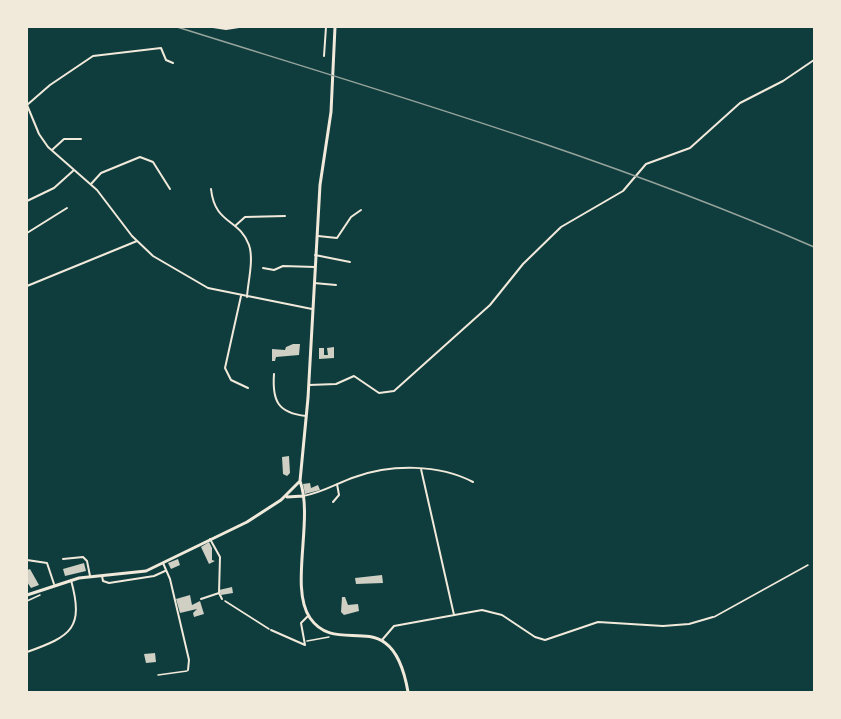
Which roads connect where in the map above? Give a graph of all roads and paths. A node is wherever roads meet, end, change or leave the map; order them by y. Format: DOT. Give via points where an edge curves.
graph roads {
  1 [pos="213,27"];
  2 [pos="239,27"];
  3 [pos="326,27"];
  4 [pos="335,27"];
  5 [pos="324,56"];
  6 [pos="814,60"];
  7 [pos="173,63"];
  8 [pos="27,105"];
  9 [pos="74,133"];
  10 [pos="73,139"];
  11 [pos="81,140"];
  12 [pos="51,151"];
  13 [pos="74,170"];
  14 [pos="167,183"];
  15 [pos="91,184"];
  16 [pos="163,185"];
  17 [pos="170,189"];
  18 [pos="211,189"];
  19 [pos="27,201"];
  20 [pos="67,208"];
  21 [pos="361,210"];
  22 [pos="285,216"];
  23 [pos="235,226"];
  24 [pos="27,233"];
  25 [pos="316,236"];
  26 [pos="137,241"];
  27 [pos="315,255"];
  28 [pos="350,262"];
  29 [pos="315,267"];
  30 [pos="263,268"];
  31 [pos="314,283"];
  32 [pos="336,285"];
  33 [pos="27,286"];
  34 [pos="241,296"];
  35 [pos="247,297"];
  36 [pos="312,309"];
  37 [pos="274,374"];
  38 [pos="309,385"];
  39 [pos="248,388"];
  40 [pos="307,416"];
  41 [pos="421,469"];
  42 [pos="300,481"];
  43 [pos="473,482"];
  44 [pos="337,484"];
  45 [pos="286,496"];
  46 [pos="303,496"];
  47 [pos="333,502"];
  48 [pos="210,539"];
  49 [pos="63,558"];
  50 [pos="27,560"];
  51 [pos="163,563"];
  52 [pos="808,565"];
  53 [pos="165,570"];
  54 [pos="90,576"];
  55 [pos="102,576"];
  56 [pos="71,580"];
  57 [pos="54,584"];
  58 [pos="219,593"];
  59 [pos="27,595"];
  60 [pos="222,598"];
  61 [pos="201,599"];
  62 [pos="454,615"];
  63 [pos="309,616"];
  64 [pos="713,617"];
  65 [pos="272,630"];
  66 [pos="332,637"];
  67 [pos="382,640"];
  68 [pos="306,643"];
  69 [pos="27,652"];
  70 [pos="188,670"];
  71 [pos="158,675"];
  72 [pos="408,692"];
  1 -- 2 [label="street"];
  3 -- 5 [label="street"];
  4 -- 25 [label="street" via="334,82"];
  6 -- 38 [label="street" via="740,103 690,148 646,164 623,191 561,227 523,264 490,305 397,389 381,394 354,376 336,384"];
  7 -- 8 [label="street" via="166,60 161,48 96,56"];
  8 -- 12 [label="street" via="40,137"];
  9 -- 10 [label="street"];
  10 -- 11 [label="street"];
  10 -- 12 [label="street" via="64,139"];
  12 -- 13 [label="street"];
  13 -- 15 [label="street"];
  13 -- 19 [label="street" via="54,188"];
  14 -- 15 [label="street" via="153,162 140,157 98,175"];
  14 -- 16 [label="street"];
  14 -- 17 [label="street"];
  15 -- 26 [label="street"];
  18 -- 23 [label="street" via="215,208"];
  20 -- 24 [label="street"];
  21 -- 25 [label="street" via="336,238"];
  22 -- 23 [label="street" via="247,216"];
  23 -- 35 [label="street" via="250,248"];
  25 -- 27 [label="street"];
  26 -- 33 [label="street"];
  26 -- 34 [label="street" via="190,279"];
  27 -- 28 [label="street"];
  27 -- 29 [label="street"];
  29 -- 30 [label="street"];
  29 -- 31 [label="street"];
  31 -- 32 [label="street"];
  31 -- 36 [label="street"];
  34 -- 35 [label="street"];
  34 -- 39 [label="street" via="225,368 231,380"];
  35 -- 36 [label="street"];
  36 -- 38 [label="street"];
  37 -- 40 [label="street" via="274,392 282,410"];
  38 -- 40 [label="street"];
  40 -- 42 [label="street"];
  41 -- 43 [label="street" via="442,471"];
  41 -- 44 [label="street" via="369,473"];
  41 -- 62 [label="street"];
  42 -- 45 [label="street"];
  42 -- 46 [label="street"];
  44 -- 46 [label="street"];
  44 -- 47 [label="street" via="339,495"];
  45 -- 46 [label="street"];
  45 -- 48 [label="street" via="247,522"];
  46 -- 63 [label="street" via="302,597"];
  48 -- 51 [label="street"];
  48 -- 58 [label="street" via="220,557"];
  49 -- 54 [label="street" via="83,557"];
  50 -- 57 [label="street" via="47,563"];
  51 -- 53 [label="street"];
  51 -- 55 [label="street" via="134,574"];
  52 -- 64 [label="lane"];
  53 -- 55 [label="street" via="156,576 109,583"];
  53 -- 70 [label="street" via="189,660"];
  54 -- 55 [label="street"];
  54 -- 56 [label="street"];
  56 -- 57 [label="street"];
  56 -- 69 [label="street" via="78,604 73,625 62,637"];
  57 -- 59 [label="street"];
  58 -- 60 [label="street"];
  58 -- 61 [label="street"];
  60 -- 65 [label="path"];
  62 -- 64 [label="street" via="494,611 545,640 598,622 663,626"];
  62 -- 67 [label="street" via="394,626"];
  63 -- 67 [label="street" via="327,631"];
  63 -- 68 [label="street" via="302,623"];
  65 -- 68 [label="street"];
  66 -- 68 [label="path"];
  67 -- 72 [label="street" via="398,657"];
  70 -- 71 [label="lane"];
}
